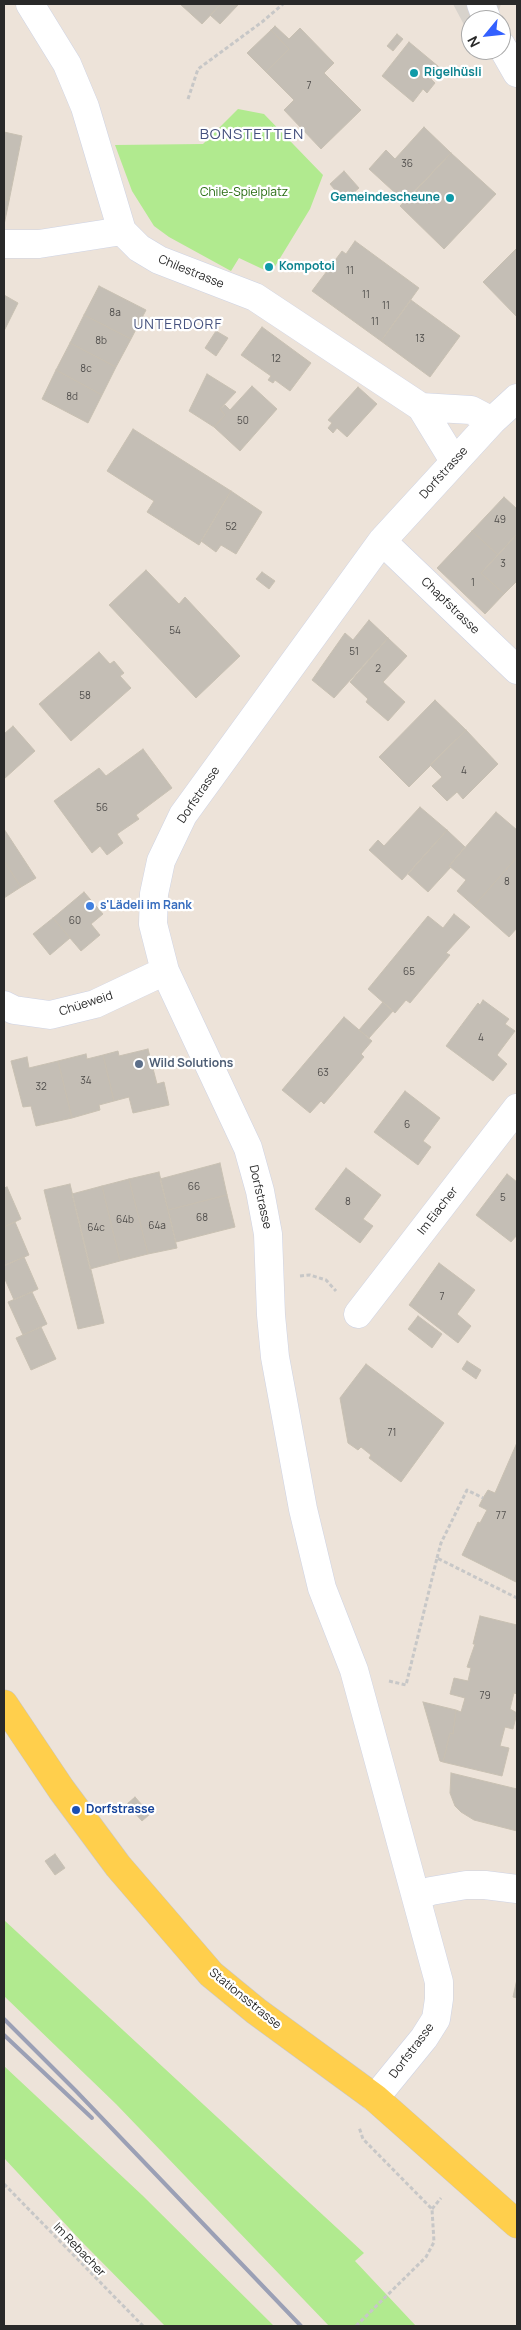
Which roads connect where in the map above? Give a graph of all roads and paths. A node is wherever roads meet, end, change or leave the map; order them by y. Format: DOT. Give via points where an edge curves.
graph roads {
  1 [pos="30,4"];
  2 [pos="283,4"];
  3 [pos="510,60"];
  4 [pos="517,73"];
  5 [pos="188,99"];
  6 [pos="122,230"];
  7 [pos="4,244"];
  8 [pos="517,398"];
  9 [pos="421,407"];
  10 [pos="492,421"];
  11 [pos="454,460"];
  12 [pos="382,541"];
  13 [pos="517,670"];
  14 [pos="165,971"];
  15 [pos="4,1006"];
  16 [pos="517,1108"];
  17 [pos="358,1314"];
  18 [pos="483,1498"];
  19 [pos="438,1558"];
  20 [pos="517,1598"];
  21 [pos="382,1680"];
  22 [pos="4,1704"];
  23 [pos="517,1890"];
  24 [pos="416,1897"];
  25 [pos="375,2098"];
  26 [pos="4,2184"];
  27 [pos="443,2195"];
  28 [pos="432,2209"];
  29 [pos="517,2224"];
  30 [pos="143,2326"];
  31 [pos="356,2326"];
  1 -- 6 [label="street, Chilestrasse" via="67,64 85,107"];
  2 -- 5 [label="path" via="198,69"];
  3 -- 4 [label="street"];
  6 -- 7 [label="street" via="39,244"];
  6 -- 9 [label="street, Chilestrasse" via="139,248 159,260 255,297"];
  8 -- 10 [label="street, Dorfstrasse"];
  9 -- 10 [label="street" via="471,410"];
  9 -- 11 [label="street, Chilestrasse"];
  10 -- 11 [label="street, Dorfstrasse"];
  11 -- 12 [label="street, Dorfstrasse"];
  12 -- 13 [label="street, Chapfstrasse"];
  12 -- 14 [label="street, Dorfstrasse" via="184,815 160,861 153,924"];
  14 -- 15 [label="street, Chüeweid" via="95,1004 50,1015"];
  14 -- 24 [label="street, Dorfstrasse" via="248,1148 260,1192 268,1234 276,1357 303,1509 322,1588 354,1670"];
  16 -- 17 [label="street, Im Eiacher"];
  18 -- 19 [label="path" via="467,1490 441,1543"];
  19 -- 20 [label="path"];
  19 -- 21 [label="path" via="406,1685"];
  22 -- 25 [label="main road, Stationsstrasse" via="55,1782 118,1866 211,1974"];
  23 -- 24 [label="street" via="466,1885"];
  24 -- 25 [label="street, Dorfstrasse" via="438,1982 436,2019"];
  25 -- 28 [label="path" via="359,2122 363,2139"];
  25 -- 29 [label="main road, Stationsstrasse"];
  26 -- 30 [label="path, Im Rebacher"];
  27 -- 28 [label="path"];
  28 -- 31 [label="path" via="434,2242 426,2257"];
}
